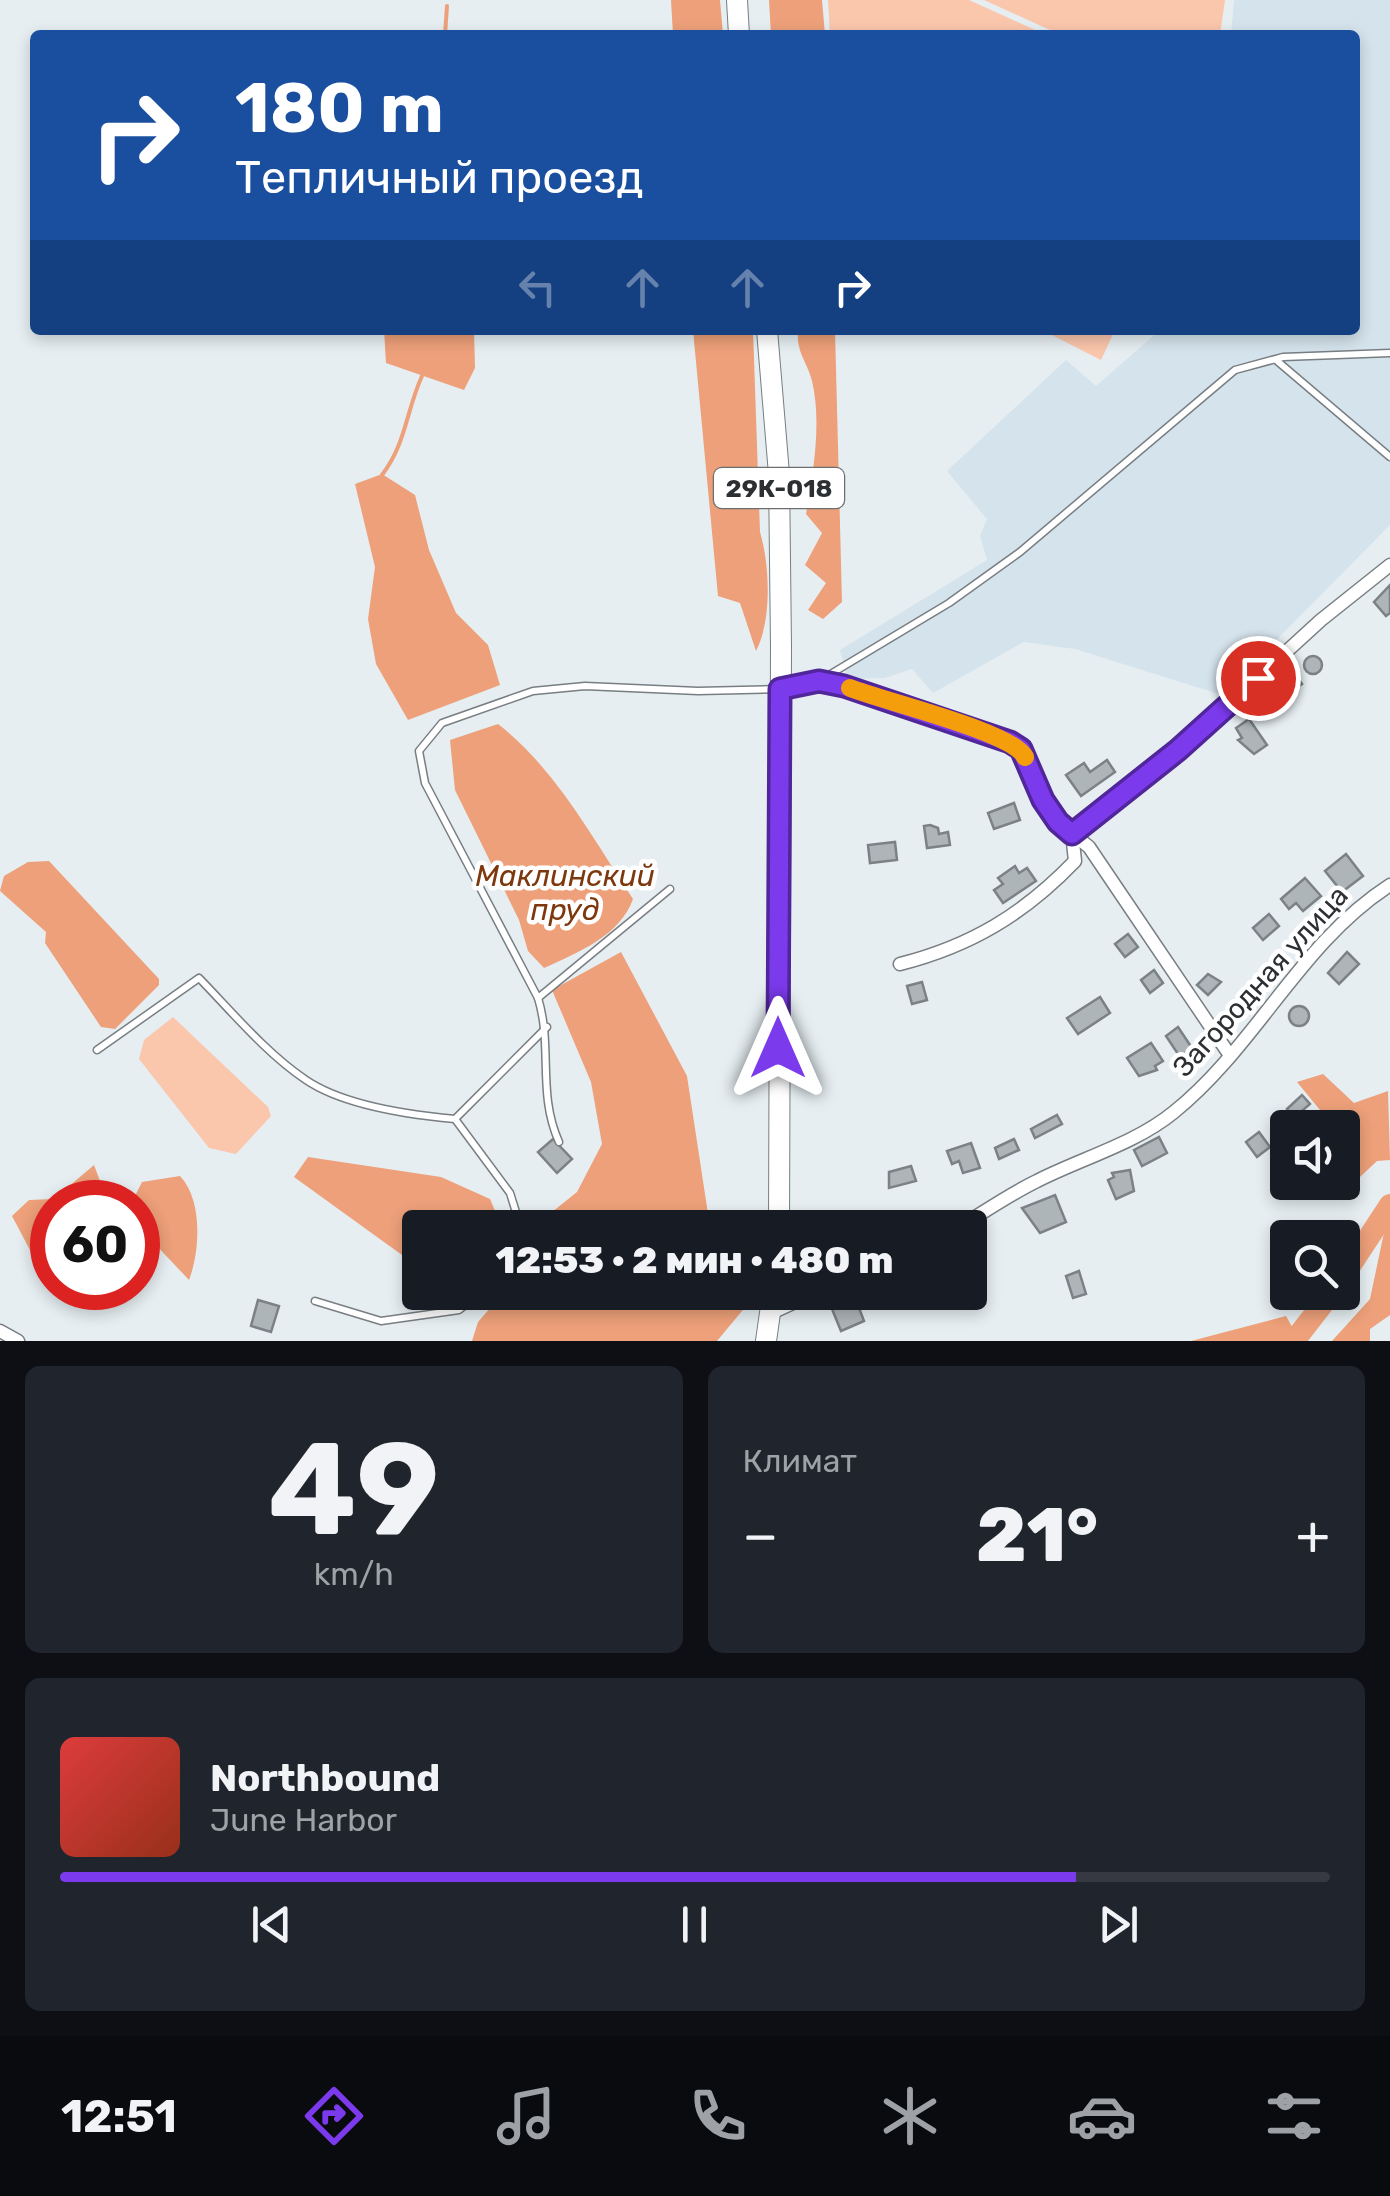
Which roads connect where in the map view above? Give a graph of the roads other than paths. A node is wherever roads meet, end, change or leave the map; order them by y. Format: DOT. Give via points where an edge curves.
graph roads {
  1 [pos="738,0"];
  2 [pos="739,30"];
  3 [pos="767,335"];
  4 [pos="1390,353"];
  5 [pos="1276,359"];
  6 [pos="1390,457"];
  7 [pos="1390,565"];
  8 [pos="819,681"];
  9 [pos="780,689"];
  10 [pos="1072,834"];
  11 [pos="1390,885"];
  12 [pos="670,890"];
  13 [pos="900,964"];
  14 [pos="538,998"];
  15 [pos="547,1027"];
  16 [pos="97,1050"];
  17 [pos="1229,1054"];
  18 [pos="455,1119"];
  19 [pos="558,1142"];
  20 [pos="515,1210"];
  21 [pos="779,1210"];
  22 [pos="987,1211"];
  23 [pos="315,1301"];
  24 [pos="459,1310"];
  25 [pos="771,1310"];
  26 [pos="779,1310"];
  27 [pos="770,1314"];
  28 [pos="0,1331"];
  29 [pos="18,1341"];
  30 [pos="766,1341"];
  1 -- 2 [label="main road"];
  3 -- 9 [label="main road, 29К-018" via="779,474"];
  4 -- 5 [label="lane"];
  5 -- 6 [label="lane"];
  5 -- 8 [label="lane" via="1234,370 1020,552"];
  7 -- 10 [label="street"];
  8 -- 9 [label="lane"];
  8 -- 10 [label="street" via="1010,742 1021,749 1058,822"];
  9 -- 14 [label="lane" via="534,691 466,711 428,736 419,751 425,783"];
  9 -- 21 [label="main road, 29К-018"];
  10 -- 13 [label="street" via="1075,861 1045,892 999,926 943,953"];
  10 -- 17 [label="street" via="1089,847"];
  11 -- 17 [label="street, Загородная улица" via="1352,909"];
  12 -- 14 [label="lane"];
  14 -- 15 [label="lane"];
  15 -- 18 [label="lane"];
  15 -- 19 [label="lane" via="543,1080"];
  16 -- 18 [label="lane" via="199,978 309,1082 403,1114"];
  17 -- 22 [label="street, Загородная улица" via="1174,1112"];
  18 -- 20 [label="lane"];
  23 -- 24 [label="lane" via="381,1321"];
  25 -- 27 [label="main road"];
  26 -- 27 [label="street"];
  27 -- 30 [label="main road"];
  28 -- 29 [label="street"];
}
